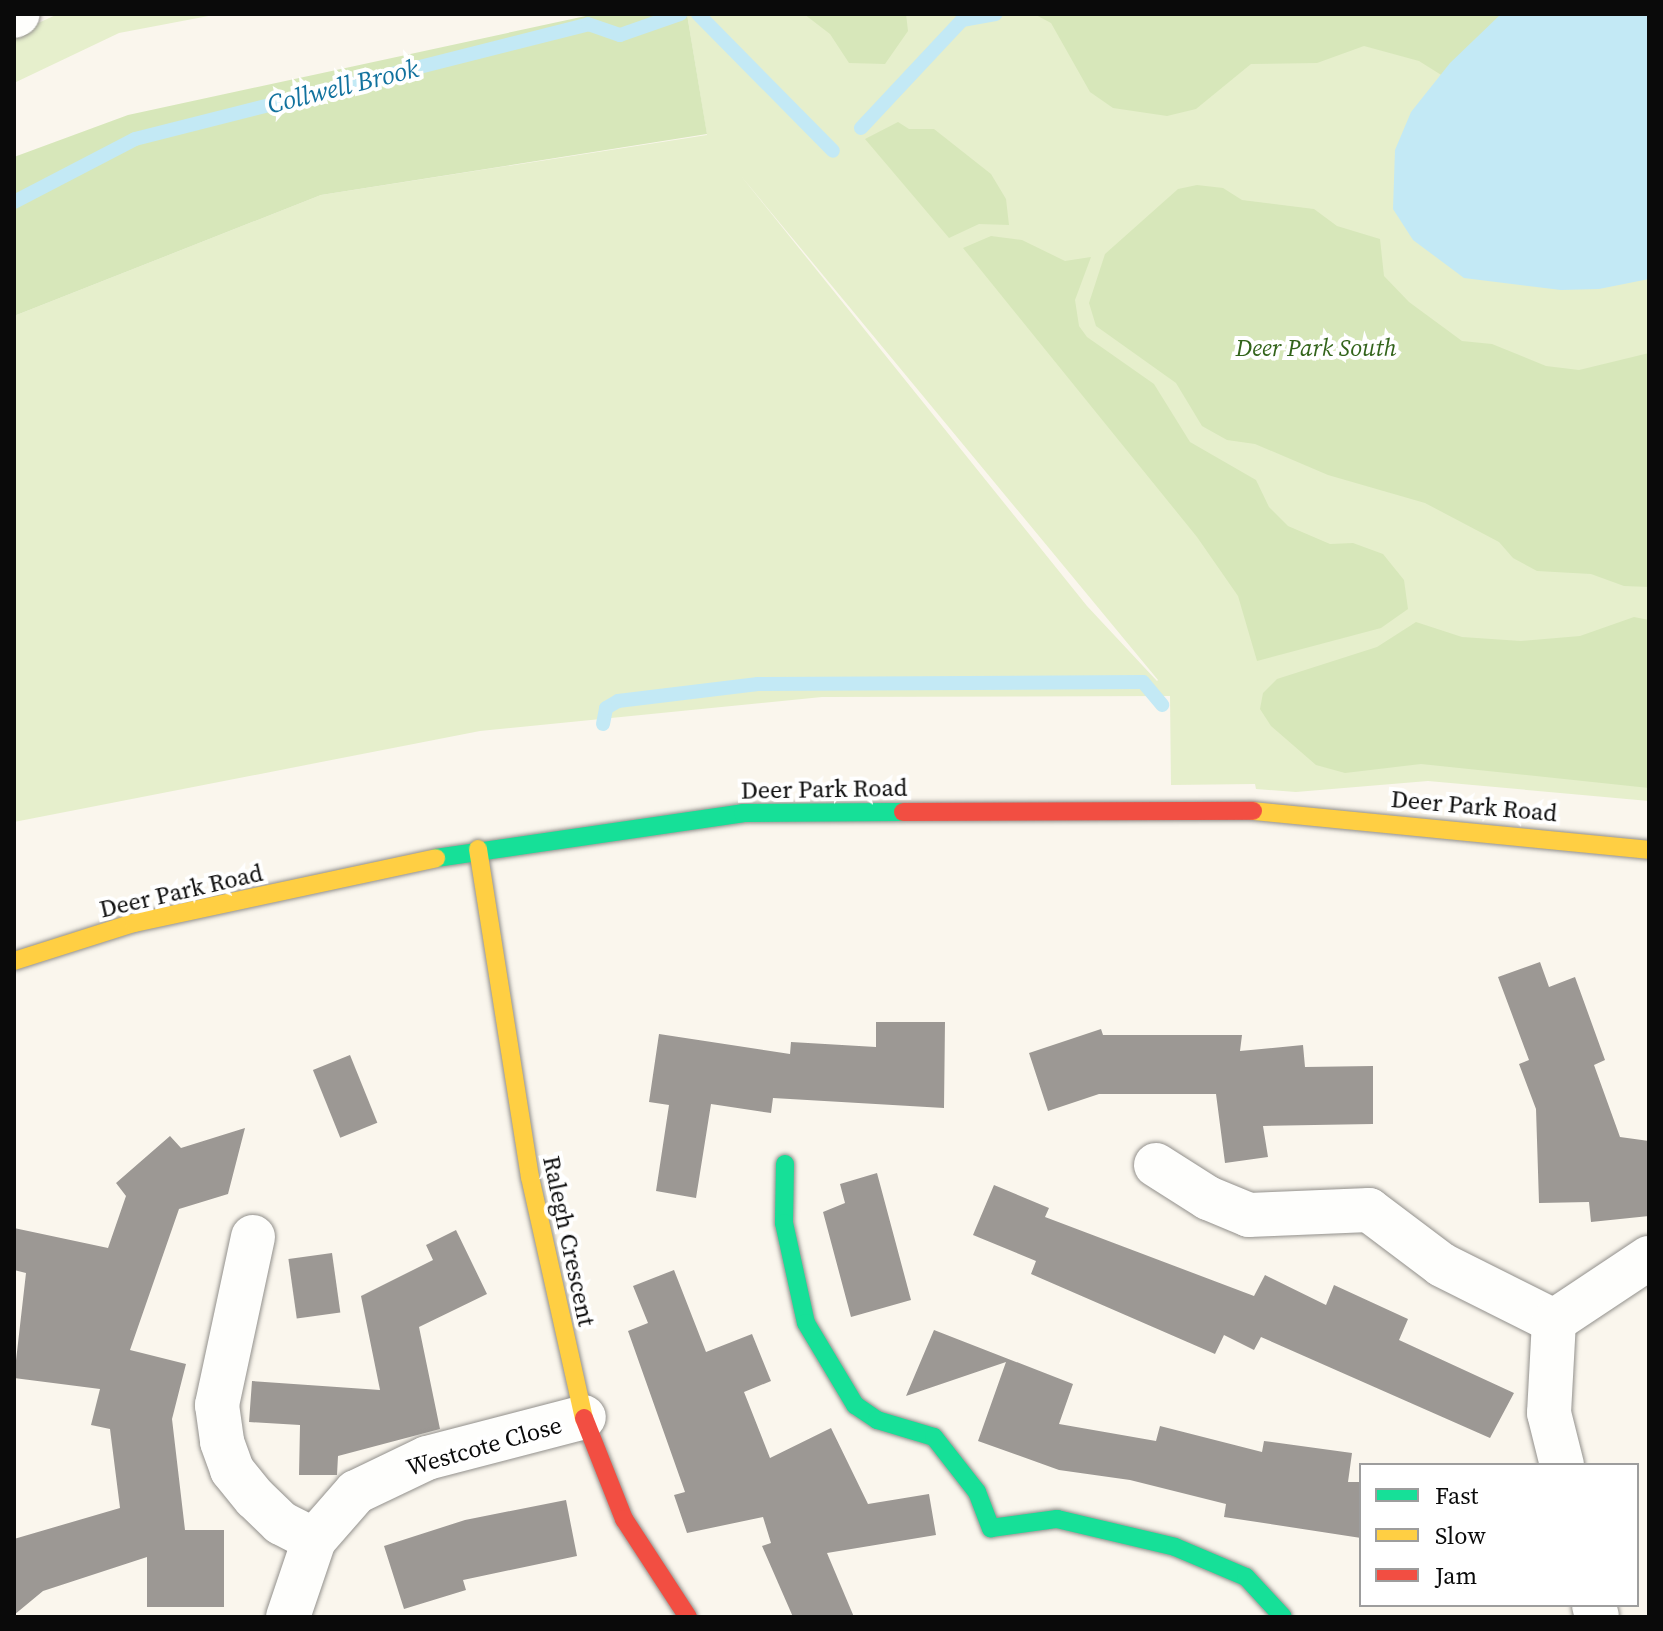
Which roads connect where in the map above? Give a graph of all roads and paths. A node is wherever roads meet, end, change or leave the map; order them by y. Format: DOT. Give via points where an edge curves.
graph roads {
  1 [pos="478,849"];
  2 [pos="1649,850"];
  3 [pos="14,961"];
  4 [pos="785,1164"];
  5 [pos="1156,1165"];
  6 [pos="253,1237"];
  7 [pos="1649,1258"];
  8 [pos="1554,1321"];
  9 [pos="584,1417"];
  10 [pos="1562,1463"];
  11 [pos="314,1540"];
  12 [pos="288,1617"];
  13 [pos="688,1617"];
  14 [pos="1283,1617"];
  1 -- 2 [label="street, Deer Park Road" via="743,813 1241,810 1517,833"];
  1 -- 3 [label="street, Deer Park Road" via="134,923"];
  1 -- 9 [label="street, Ralegh Crescent" via="530,1177"];
  4 -- 14 [label="street" via="784,1223 806,1323 855,1405 877,1420 934,1437 977,1492 991,1528 1057,1519 1175,1547 1246,1577"];
  5 -- 8 [label="street" via="1208,1198 1249,1215 1369,1210 1442,1265"];
  6 -- 11 [label="street" via="219,1392 222,1442 232,1470 255,1498 281,1523"];
  7 -- 8 [label="street"];
  8 -- 10 [label="street" via="1549,1413"];
  9 -- 11 [label="street, Westcote Close" via="441,1454 386,1476 356,1492"];
  9 -- 13 [label="street, Ralegh Crescent" via="624,1519"];
  11 -- 12 [label="street, Westcote Close"];
}
